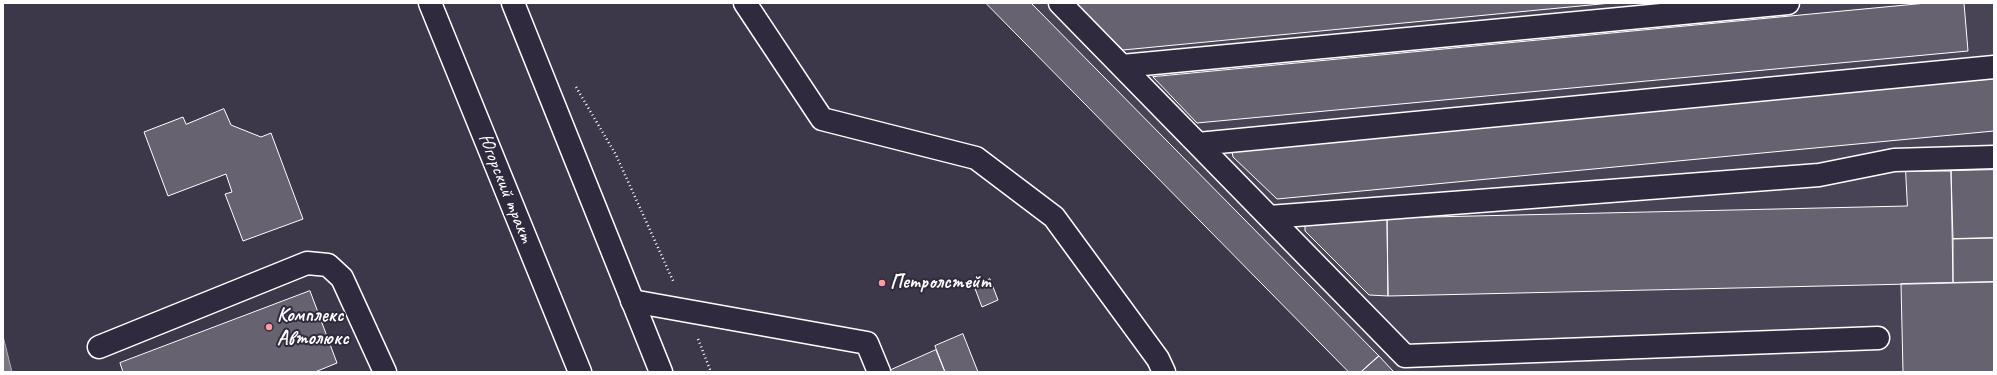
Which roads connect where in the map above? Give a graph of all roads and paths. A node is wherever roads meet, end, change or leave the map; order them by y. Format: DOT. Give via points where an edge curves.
graph roads {
  1 [pos="430,3"];
  2 [pos="513,3"];
  3 [pos="745,3"];
  4 [pos="1060,3"];
  5 [pos="1788,3"];
  6 [pos="1122,66"];
  7 [pos="1994,67"];
  8 [pos="574,83"];
  9 [pos="1198,144"];
  10 [pos="1994,158"];
  11 [pos="1269,217"];
  12 [pos="632,301"];
  13 [pos="686,311"];
  14 [pos="1878,338"];
  15 [pos="99,347"];
  16 [pos="385,372"];
  17 [pos="580,372"];
  18 [pos="661,372"];
  19 [pos="711,372"];
  20 [pos="879,372"];
  21 [pos="1164,372"];
  1 -- 17 [label="main road, Югорский тракт"];
  2 -- 12 [label="main road"];
  3 -- 21 [label="main road" via="822,119 976,158 1054,217 1158,360"];
  4 -- 6 [label="main road"];
  5 -- 6 [label="main road"];
  6 -- 9 [label="main road"];
  7 -- 9 [label="main road"];
  8 -- 13 [label="path" via="616,155"];
  9 -- 11 [label="main road"];
  10 -- 11 [label="main road" via="1894,160 1819,175"];
  11 -- 14 [label="main road" via="1405,356"];
  12 -- 13 [label="main road"];
  12 -- 18 [label="main road"];
  13 -- 19 [label="path"];
  13 -- 20 [label="main road" via="867,343"];
  15 -- 16 [label="main road" via="307,263 328,265 342,278"];
}
